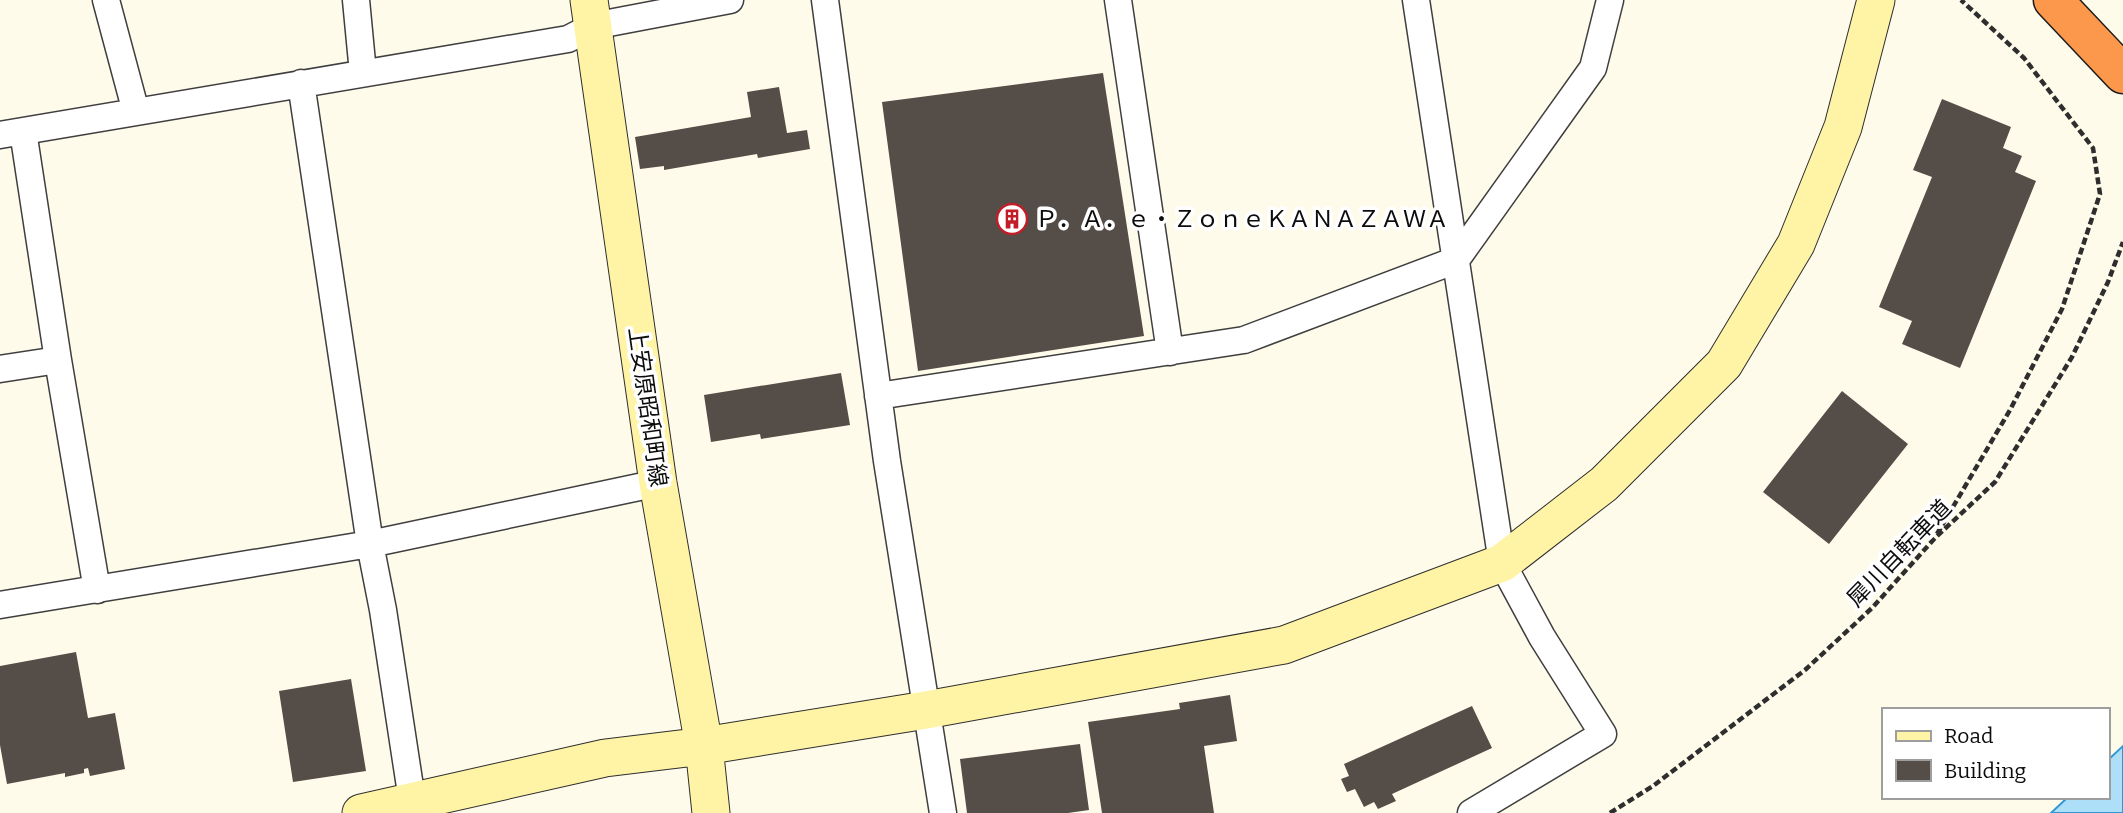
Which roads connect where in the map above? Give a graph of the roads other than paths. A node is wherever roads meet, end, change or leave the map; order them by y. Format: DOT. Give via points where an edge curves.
graph roads {
  1 [pos="106,0"];
  2 [pos="356,0"];
  3 [pos="730,0"];
  4 [pos="825,0"];
  5 [pos="1118,0"];
  6 [pos="1416,0"];
  7 [pos="1610,0"];
  8 [pos="1876,0"];
  9 [pos="2053,0"];
  10 [pos="591,13"];
  11 [pos="363,73"];
  12 [pos="2123,74"];
  13 [pos="301,83"];
  14 [pos="136,112"];
  15 [pos="11,133"];
  16 [pos="1456,260"];
  17 [pos="1170,352"];
  18 [pos="58,360"];
  19 [pos="0,369"];
  20 [pos="878,396"];
  21 [pos="658,483"];
  22 [pos="370,544"];
  23 [pos="1502,563"];
  24 [pos="97,590"];
  25 [pos="0,605"];
  26 [pos="926,710"];
  27 [pos="704,746"];
  28 [pos="413,807"];
  29 [pos="361,813"];
  30 [pos="711,813"];
  31 [pos="943,813"];
  32 [pos="1471,813"];
  1 -- 14 [label="street"];
  2 -- 11 [label="street"];
  3 -- 10 [label="street"];
  4 -- 20 [label="street"];
  5 -- 17 [label="street"];
  6 -- 16 [label="street"];
  7 -- 16 [label="street" via="1593,68"];
  8 -- 23 [label="street" via="1843,127 1796,244 1724,364 1604,484"];
  9 -- 12 [label="highway"];
  10 -- 11 [label="street" via="568,39"];
  10 -- 21 [label="street, 上安原昭和町線"];
  11 -- 13 [label="street"];
  13 -- 14 [label="street"];
  13 -- 22 [label="street"];
  14 -- 15 [label="street"];
  15 -- 18 [label="street"];
  16 -- 17 [label="street" via="1244,340"];
  16 -- 23 [label="street"];
  17 -- 20 [label="street"];
  18 -- 19 [label="street"];
  18 -- 24 [label="street"];
  20 -- 26 [label="street"];
  21 -- 22 [label="street"];
  21 -- 27 [label="street, 上安原昭和町線"];
  22 -- 24 [label="street"];
  22 -- 28 [label="street"];
  23 -- 26 [label="street" via="1284,645"];
  23 -- 32 [label="street" via="1603,734"];
  24 -- 25 [label="street"];
  26 -- 27 [label="street"];
  26 -- 31 [label="street"];
  27 -- 28 [label="street" via="605,758"];
  27 -- 30 [label="street, 上安原昭和町線"];
  28 -- 29 [label="street"];
}
